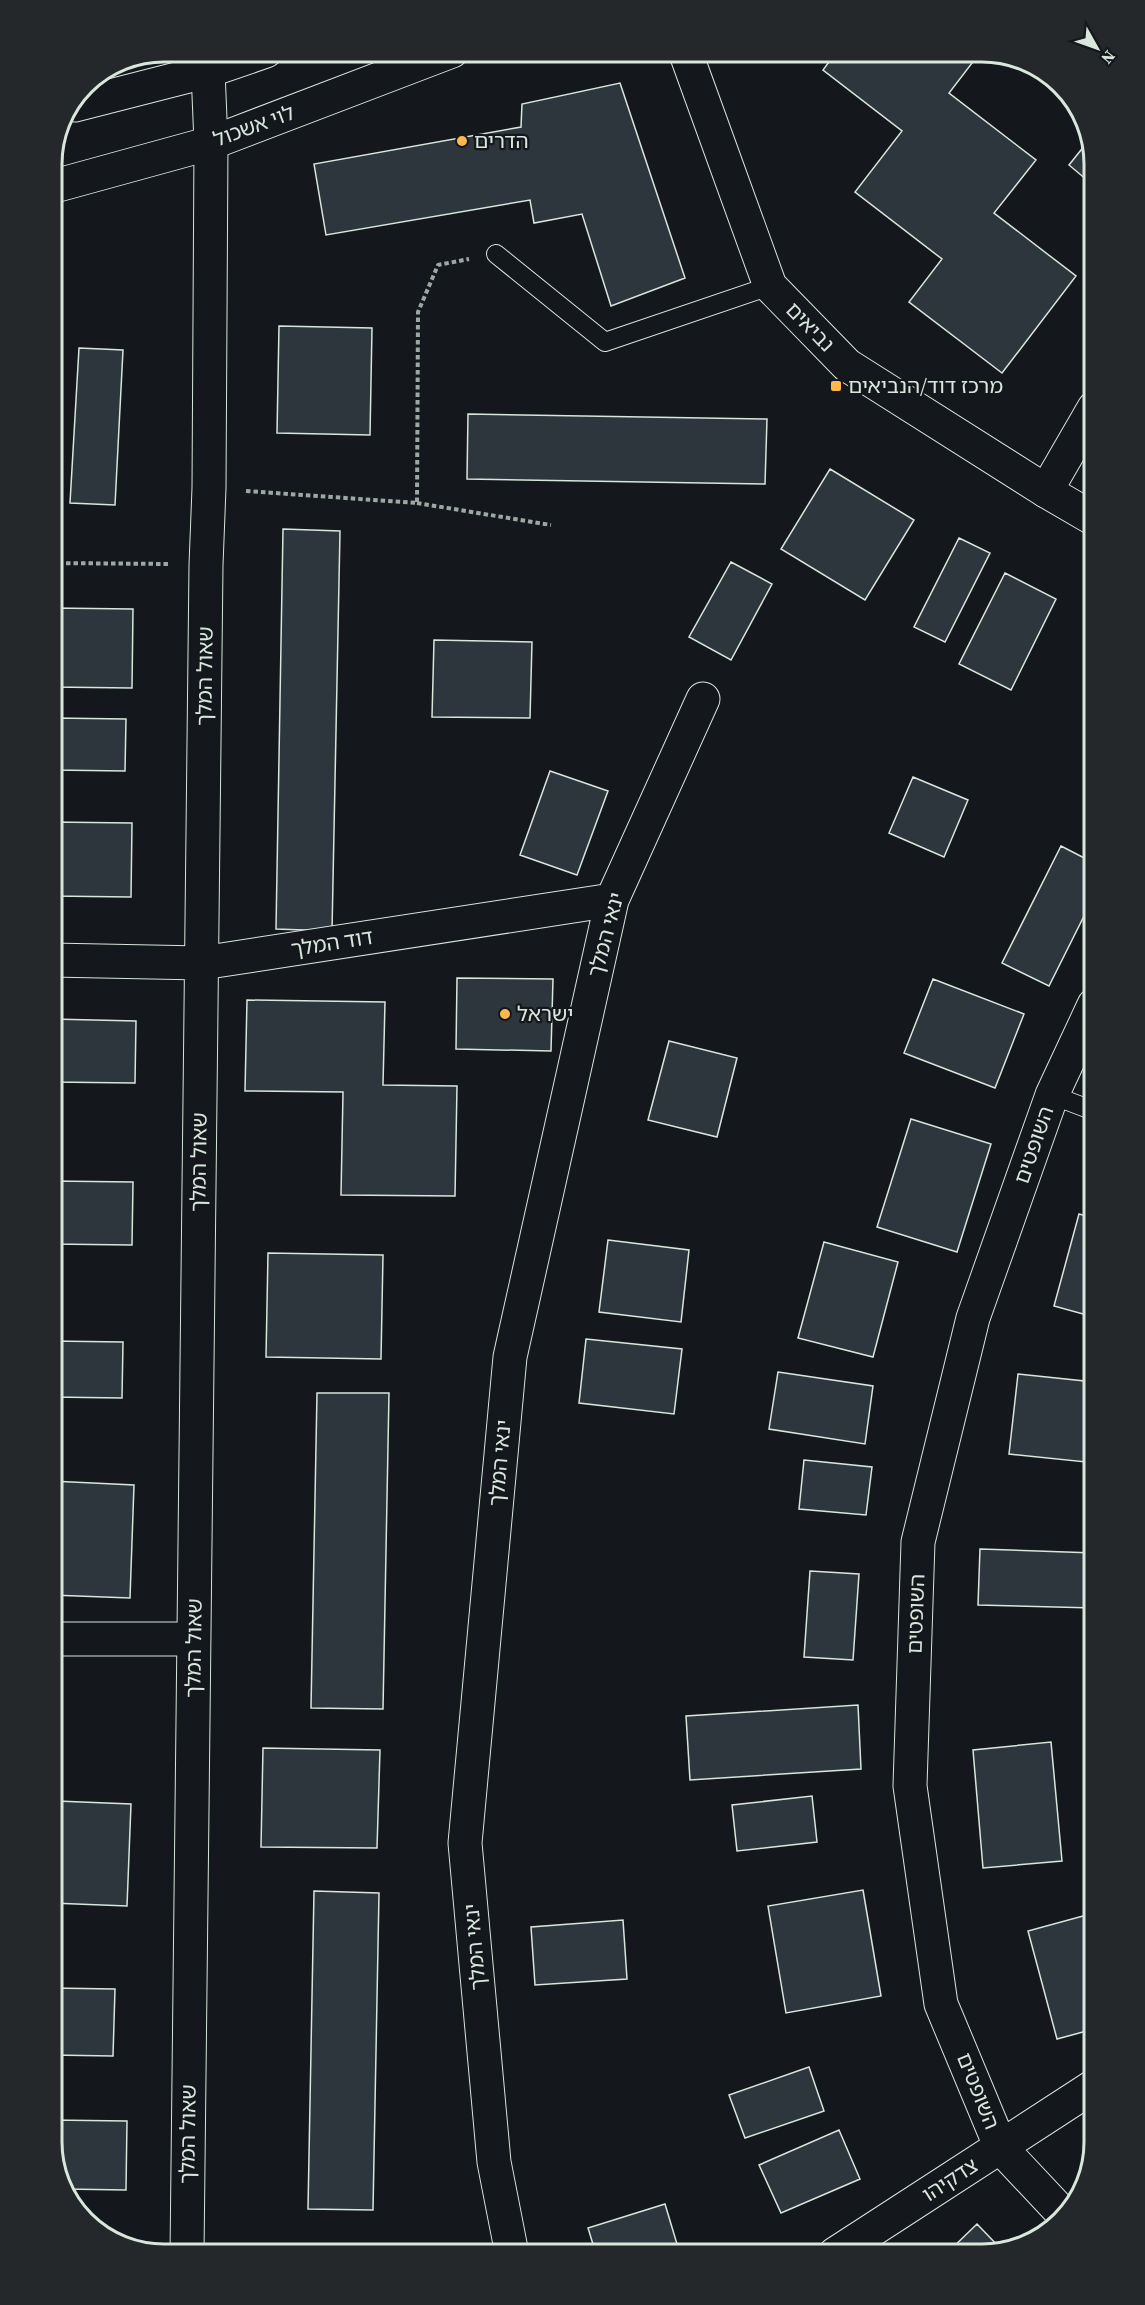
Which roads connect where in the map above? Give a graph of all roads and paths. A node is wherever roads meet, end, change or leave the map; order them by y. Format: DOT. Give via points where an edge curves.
graph roads {
  1 [pos="234,62"];
  2 [pos="423,62"];
  3 [pos="689,62"];
  4 [pos="208,71"];
  5 [pos="81,103"];
  6 [pos="211,143"];
  7 [pos="62,184"];
  8 [pos="496,254"];
  9 [pos="770,286"];
  10 [pos="1084,425"];
  11 [pos="209,488"];
  12 [pos="1046,491"];
  13 [pos="417,503"];
  14 [pos="1084,513"];
  15 [pos="551,525"];
  16 [pos="62,563"];
  17 [pos="206,565"];
  18 [pos="703,699"];
  19 [pos="612,900"];
  20 [pos="62,960"];
  21 [pos="202,963"];
  22 [pos="1084,1026"];
  23 [pos="1052,1095"];
  24 [pos="1084,1107"];
  25 [pos="62,1639"];
  26 [pos="194,1640"];
  27 [pos="1084,2093"];
  28 [pos="1001,2148"];
  29 [pos="1058,2209"];
  30 [pos="187,2243"];
  31 [pos="510,2243"];
  32 [pos="851,2244"];
  1 -- 4 [label="street"];
  2 -- 6 [label="street, לוי אשכול"];
  3 -- 9 [label="street, נביאים"];
  4 -- 5 [label="street"];
  4 -- 6 [label="street, שאול המלך"];
  6 -- 7 [label="street, לוי אשכול"];
  6 -- 11 [label="street, שאול המלך"];
  8 -- 9 [label="lane" via="605,342"];
  8 -- 13 [label="path" via="438,265 418,312"];
  9 -- 12 [label="street, נביאים" via="847,365"];
  10 -- 12 [label="street"];
  11 -- 13 [label="path"];
  11 -- 17 [label="street, שאול המלך"];
  12 -- 14 [label="street, נביאים"];
  13 -- 15 [label="path"];
  16 -- 17 [label="path"];
  17 -- 21 [label="street, שאול המלך"];
  18 -- 19 [label="street, ינאי המלך"];
  19 -- 21 [label="street, דוד המלך"];
  19 -- 31 [label="street, ינאי המלך" via="510,1358 465,1843 494,2162"];
  20 -- 21 [label="street, דוד המלך"];
  21 -- 26 [label="street, שאול המלך"];
  22 -- 23 [label="street, השופטים"];
  23 -- 24 [label="lane"];
  23 -- 28 [label="street, השופטים" via="973,1318 918,1542 910,1786 941,2004"];
  25 -- 26 [label="street"];
  26 -- 30 [label="street, שאול המלך"];
  27 -- 28 [label="street, צדקיהו"];
  28 -- 29 [label="street, השופטים"];
  28 -- 32 [label="street, צדקיהו"];
}
